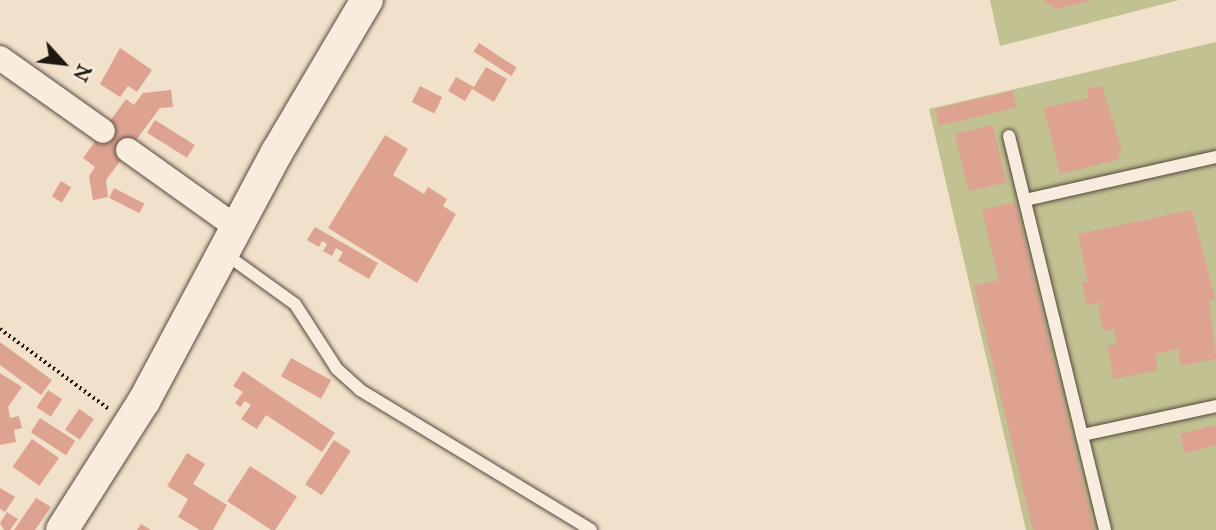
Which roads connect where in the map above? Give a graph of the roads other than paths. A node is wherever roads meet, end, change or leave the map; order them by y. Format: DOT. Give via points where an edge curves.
graph roads {
  1 [pos="367,0"];
  2 [pos="0,58"];
  3 [pos="103,131"];
  4 [pos="1009,136"];
  5 [pos="128,150"];
  6 [pos="1216,157"];
  7 [pos="1025,200"];
  8 [pos="230,240"];
  9 [pos="1216,406"];
  10 [pos="1082,435"];
  11 [pos="62,530"];
  12 [pos="591,530"];
  13 [pos="1104,530"];
  1 -- 8 [label="street"];
  2 -- 3 [label="street"];
  4 -- 7 [label="lane"];
  5 -- 8 [label="street"];
  6 -- 7 [label="lane"];
  7 -- 10 [label="lane"];
  8 -- 11 [label="street" via="130,425"];
  8 -- 12 [label="lane" via="295,304 337,369 354,385"];
  9 -- 10 [label="lane"];
  10 -- 13 [label="lane"];
}
